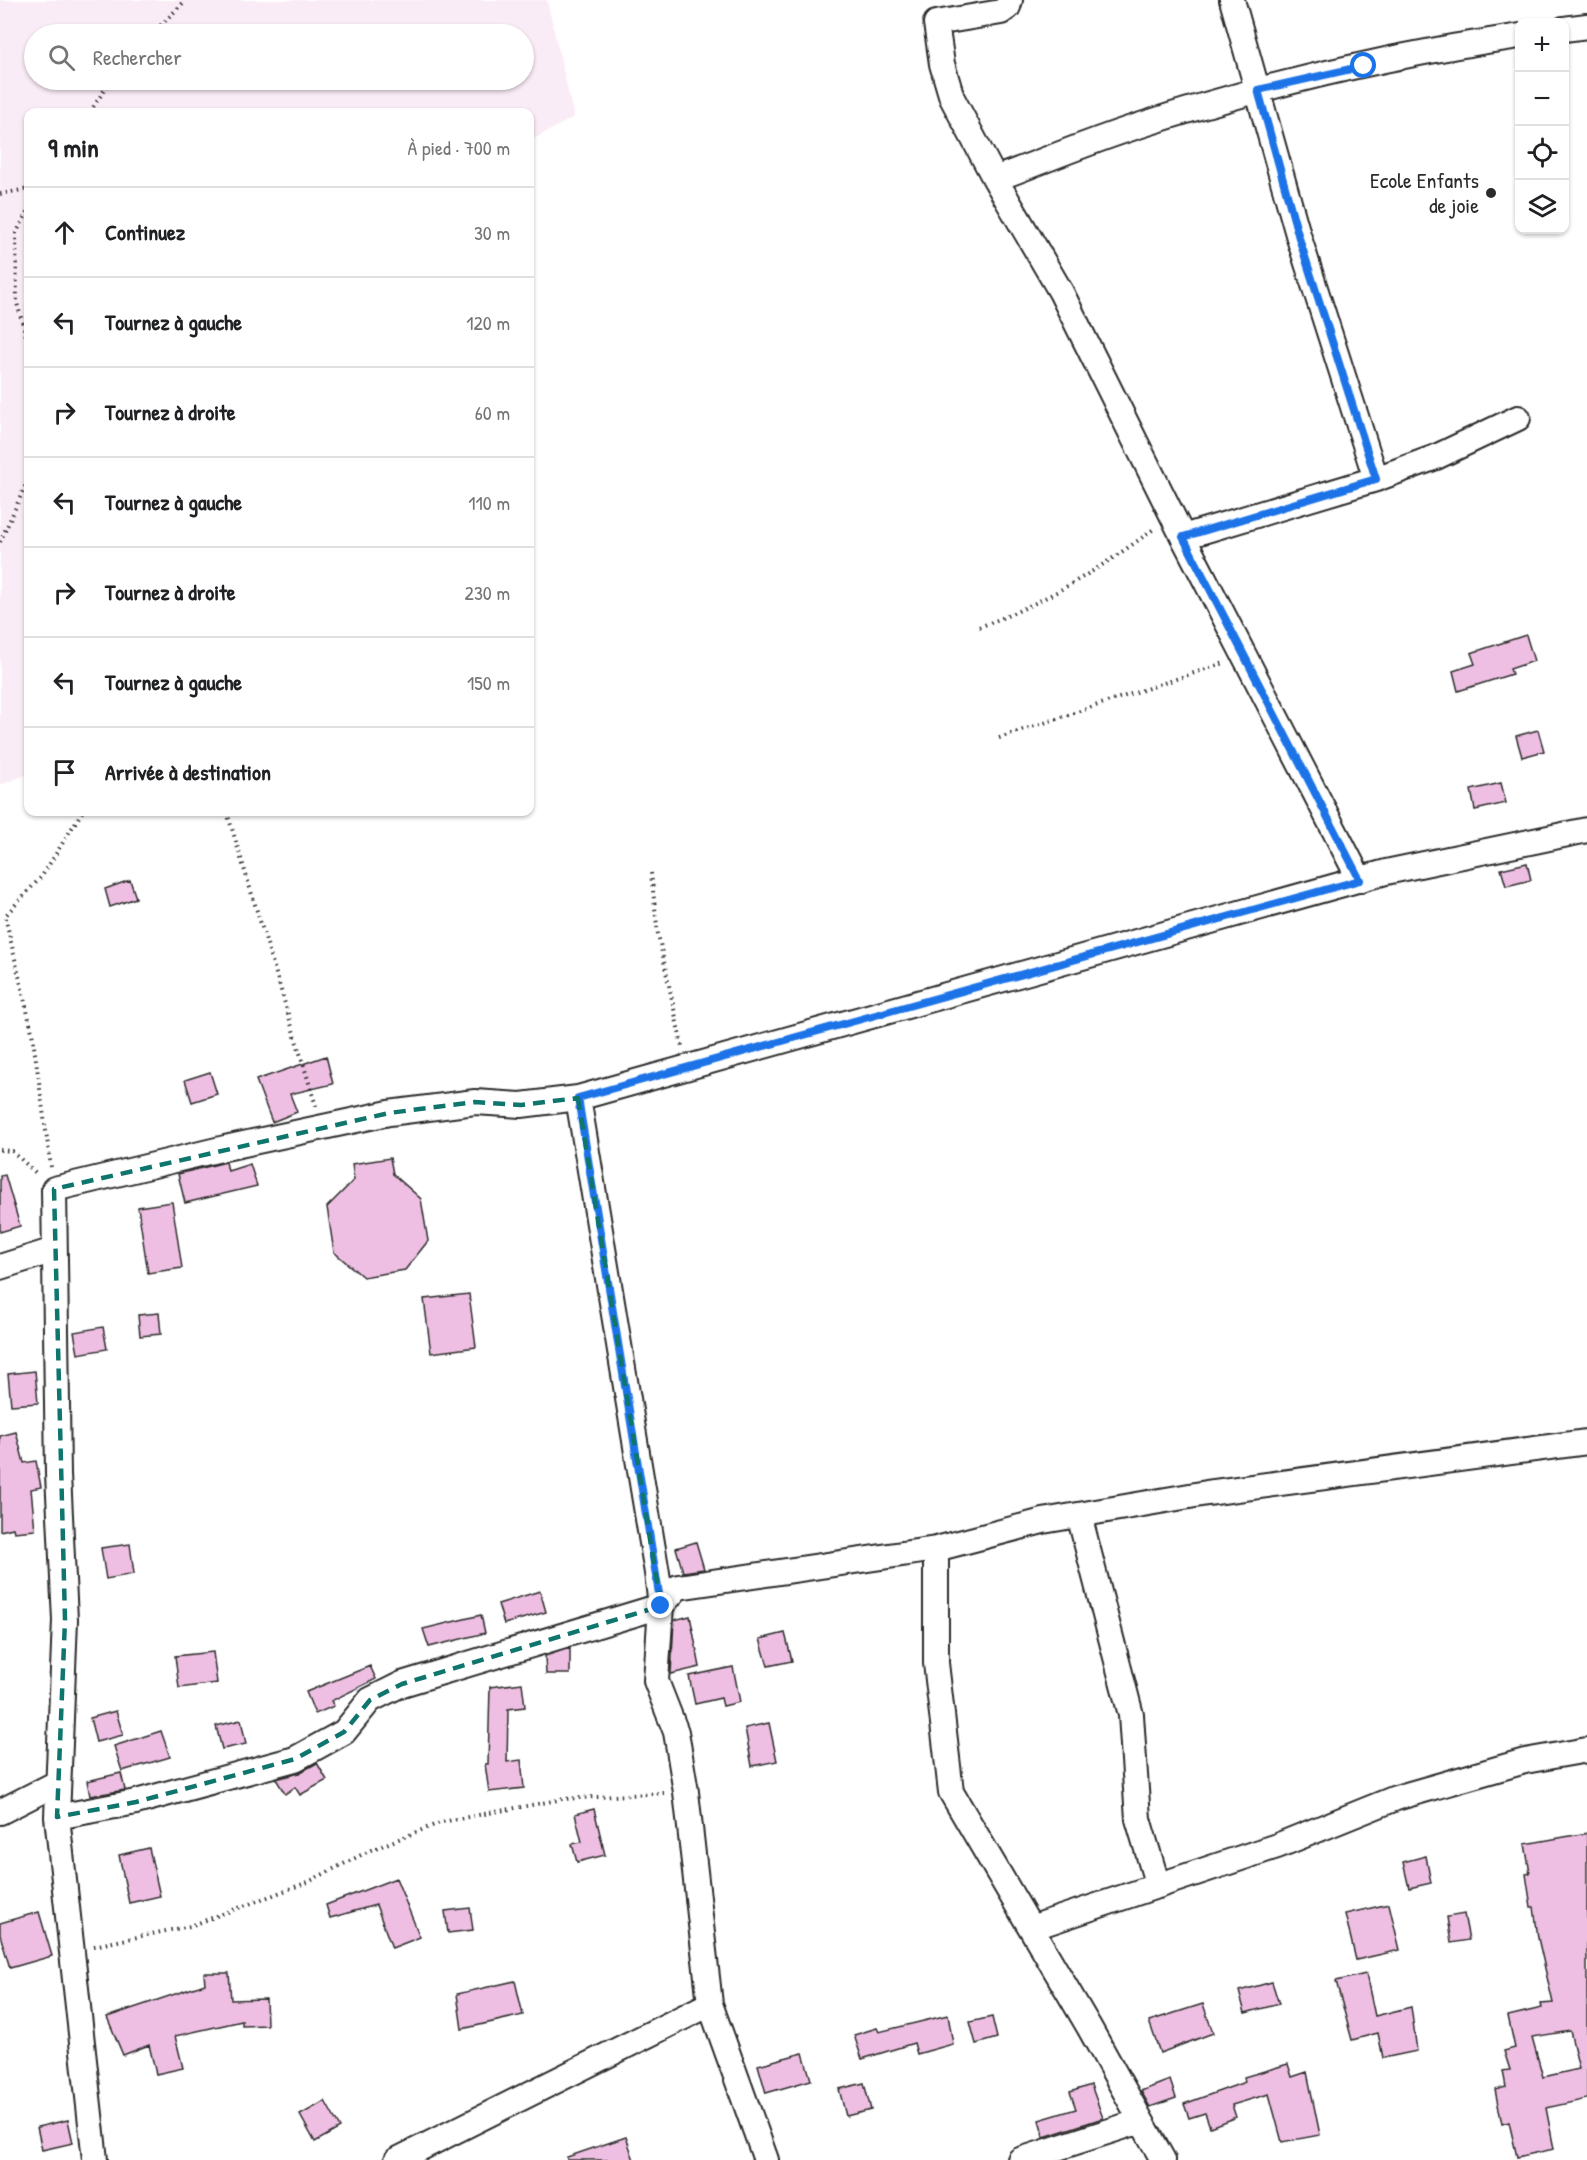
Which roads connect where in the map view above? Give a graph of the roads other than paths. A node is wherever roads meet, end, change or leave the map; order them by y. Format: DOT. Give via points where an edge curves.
graph roads {
  1 [pos="1010,0"];
  2 [pos="1232,0"];
  3 [pos="1587,26"];
  4 [pos="1569,28"];
  5 [pos="1515,37"];
  6 [pos="1258,90"];
  7 [pos="995,179"];
  8 [pos="1518,418"];
  9 [pos="1376,479"];
  10 [pos="1183,537"];
  11 [pos="1587,830"];
  12 [pos="1360,880"];
  13 [pos="578,1098"];
  14 [pos="54,1250"];
  15 [pos="0,1267"];
  16 [pos="1587,1442"];
  17 [pos="1080,1515"];
  18 [pos="936,1549"];
  19 [pos="661,1606"];
  20 [pos="1587,1750"];
  21 [pos="57,1783"];
  22 [pos="0,1812"];
  23 [pos="57,1817"];
  24 [pos="1158,1886"];
  25 [pos="1031,1928"];
  26 [pos="711,2004"];
  27 [pos="1141,2121"];
  28 [pos="95,2160"];
  29 [pos="397,2160"];
  30 [pos="766,2160"];
  31 [pos="1020,2160"];
  32 [pos="1163,2160"];
  1 -- 7 [label="street" via="1001,12 936,23 952,98"];
  2 -- 6 [label="street"];
  3 -- 4 [label="street"];
  5 -- 6 [label="street" via="1440,48"];
  6 -- 7 [label="street" via="1134,127"];
  6 -- 9 [label="street" via="1299,238"];
  7 -- 10 [label="street" via="1061,292"];
  8 -- 9 [label="street" via="1436,457"];
  9 -- 10 [label="street"];
  10 -- 12 [label="street"];
  11 -- 12 [label="street"];
  12 -- 13 [label="street"];
  13 -- 14 [label="street" via="521,1105 475,1102 388,1113 54,1189"];
  13 -- 19 [label="street"];
  14 -- 15 [label="street"];
  14 -- 21 [label="street" via="65,1620"];
  16 -- 17 [label="street" via="1206,1493"];
  17 -- 18 [label="street"];
  17 -- 24 [label="street" via="1131,1715 1138,1819"];
  18 -- 19 [label="street" via="678,1587"];
  18 -- 25 [label="street" via="936,1664 951,1792"];
  19 -- 23 [label="street" via="402,1684 370,1700 344,1732 295,1758 136,1802"];
  19 -- 26 [label="street" via="656,1681 676,1732"];
  20 -- 24 [label="street" via="1525,1761 1396,1798 1277,1846"];
  21 -- 22 [label="street"];
  21 -- 23 [label="street"];
  23 -- 28 [label="street"];
  24 -- 25 [label="street"];
  25 -- 27 [label="street"];
  26 -- 29 [label="street"];
  26 -- 30 [label="street"];
  27 -- 31 [label="street"];
  27 -- 32 [label="street"];
}
